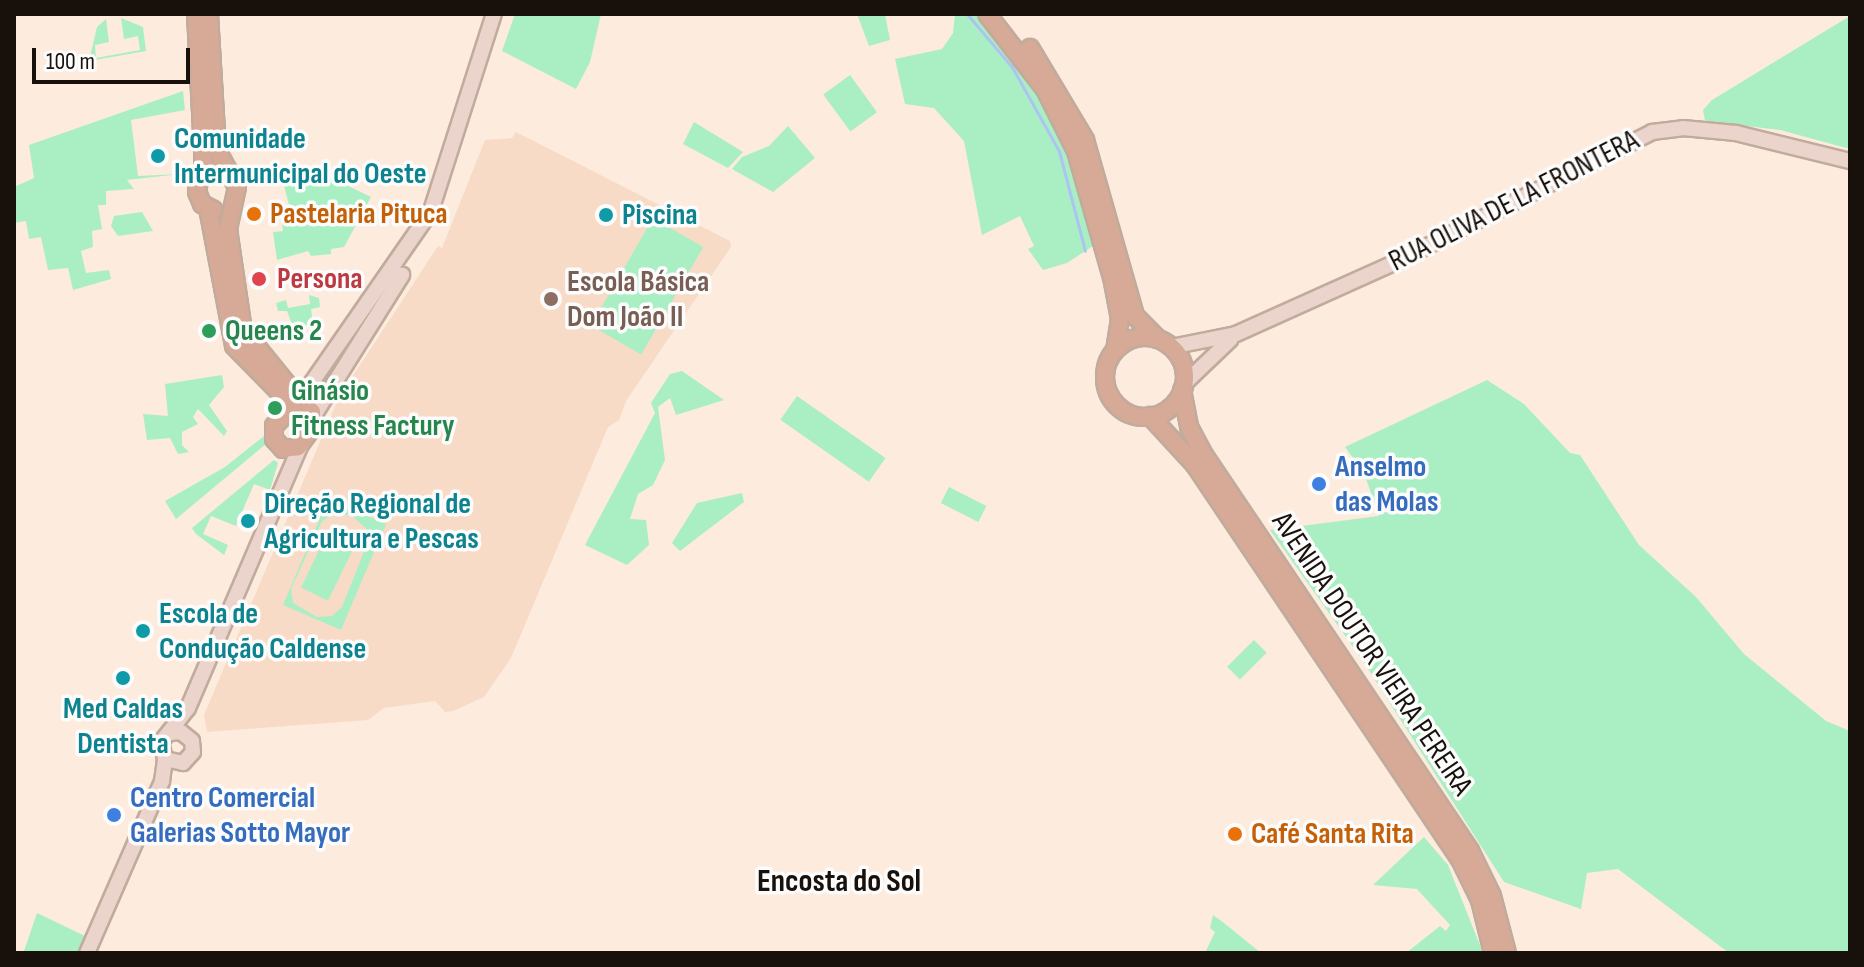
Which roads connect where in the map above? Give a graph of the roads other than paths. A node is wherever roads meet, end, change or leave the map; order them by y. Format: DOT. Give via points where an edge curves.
graph roads {
  1 [pos="196,14"];
  2 [pos="209,14"];
  3 [pos="494,14"];
  4 [pos="987,14"];
  5 [pos="1000,14"];
  6 [pos="1850,161"];
  7 [pos="229,173"];
  8 [pos="204,174"];
  9 [pos="234,202"];
  10 [pos="208,208"];
  11 [pos="431,211"];
  12 [pos="1236,334"];
  13 [pos="1164,343"];
  14 [pos="1115,350"];
  15 [pos="1183,387"];
  16 [pos="297,401"];
  17 [pos="1150,416"];
  18 [pos="313,417"];
  19 [pos="301,444"];
  20 [pos="283,449"];
  21 [pos="287,479"];
  22 [pos="188,708"];
  23 [pos="170,733"];
  24 [pos="191,738"];
  25 [pos="165,759"];
  26 [pos="180,764"];
  27 [pos="162,781"];
  28 [pos="87,953"];
  29 [pos="1493,953"];
  30 [pos="1507,953"];
  1 -- 8 [label="main road"];
  2 -- 7 [label="main road" via="217,150"];
  3 -- 11 [label="main road"];
  4 -- 14 [label="main road" via="1045,89 1076,151 1112,277 1120,319"];
  5 -- 13 [label="main road" via="1050,76 1074,117 1102,191 1135,316"];
  6 -- 12 [label="main road, RUA OLIVA DE LA FRONTERA" via="1736,133 1683,128 1652,132 1392,264"];
  7 -- 8 [label="main road"];
  7 -- 9 [label="main road" via="237,187"];
  8 -- 10 [label="main road" via="197,192"];
  9 -- 10 [label="main road" via="224,210"];
  9 -- 16 [label="main road" via="228,229 243,330"];
  10 -- 16 [label="main road" via="234,346"];
  11 -- 16 [label="main road"];
  11 -- 18 [label="main road" via="421,246"];
  12 -- 13 [label="main road, RUA OLIVA DE LA FRONTERA"];
  12 -- 15 [label="main road, RUA OLIVA DE LA FRONTERA"];
  13 -- 14 [label="main road" via="1139,337"];
  13 -- 15 [label="main road" via="1181,360"];
  14 -- 17 [label="main road" via="1105,376 1111,397 1127,412"];
  15 -- 17 [label="main road" via="1170,408"];
  15 -- 30 [label="main road, AVENIDA DOUTOR VIEIRA PEREIRA" via="1189,427 1204,455 1470,851 1492,896"];
  16 -- 18 [label="main road"];
  16 -- 20 [label="main road" via="273,431"];
  17 -- 29 [label="main road, AVENIDA DOUTOR VIEIRA PEREIRA" via="1195,465 1460,859 1480,900"];
  18 -- 19 [label="main road"];
  19 -- 20 [label="main road"];
  19 -- 21 [label="main road"];
  20 -- 21 [label="main road"];
  21 -- 22 [label="main road"];
  22 -- 23 [label="main road"];
  22 -- 24 [label="main road"];
  23 -- 24 [label="main road"];
  23 -- 25 [label="main road" via="160,745"];
  24 -- 26 [label="main road" via="193,752"];
  25 -- 26 [label="main road"];
  25 -- 27 [label="main road"];
  26 -- 27 [label="main road"];
  27 -- 28 [label="main road"];
}
